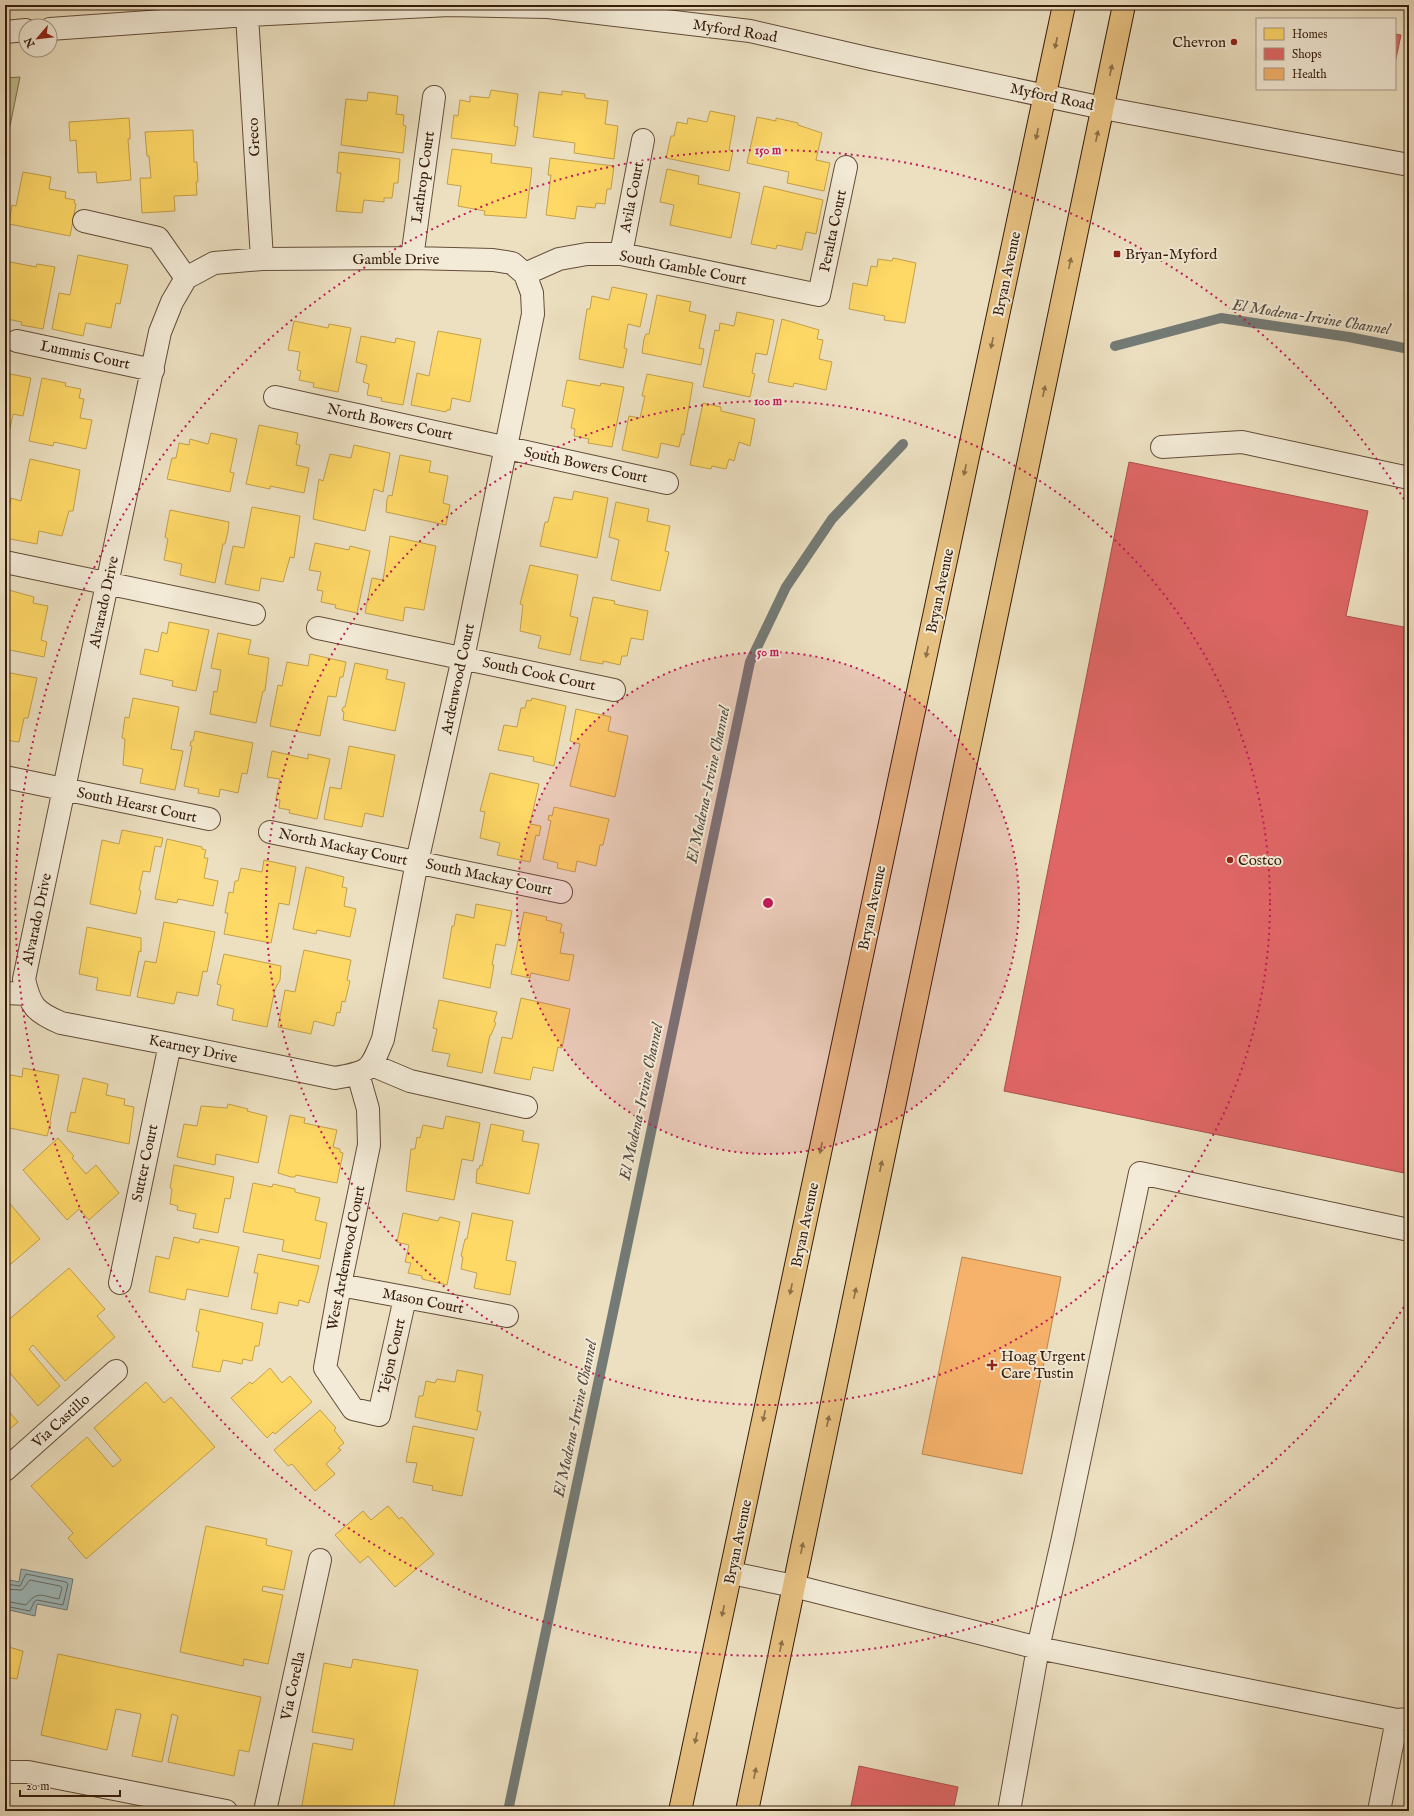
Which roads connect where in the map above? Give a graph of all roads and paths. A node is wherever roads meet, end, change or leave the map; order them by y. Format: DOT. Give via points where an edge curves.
graph roads {
  1 [pos="1064,5"];
  2 [pos="1124,5"];
  3 [pos="247,8"];
  4 [pos="58,28"];
  5 [pos="18,31"];
  6 [pos="5,32"];
  7 [pos="1045,96"];
  8 [pos="434,97"];
  9 [pos="1103,108"];
  10 [pos="643,140"];
  11 [pos="1409,165"];
  12 [pos="846,168"];
  13 [pos="84,221"];
  14 [pos="621,254"];
  15 [pos="412,258"];
  16 [pos="262,259"];
  17 [pos="525,274"];
  18 [pos="186,278"];
  19 [pos="819,295"];
  20 [pos="17,341"];
  21 [pos="153,370"];
  22 [pos="275,397"];
  23 [pos="505,447"];
  24 [pos="1162,447"];
  25 [pos="1409,478"];
  26 [pos="667,483"];
  27 [pos="5,562"];
  28 [pos="107,583"];
  29 [pos="254,614"];
  30 [pos="318,628"];
  31 [pos="463,658"];
  32 [pos="614,690"];
  33 [pos="5,777"];
  34 [pos="65,790"];
  35 [pos="209,820"];
  36 [pos="270,832"];
  37 [pos="417,862"];
  38 [pos="562,892"];
  39 [pos="5,994"];
  40 [pos="30,1000"];
  41 [pos="170,1044"];
  42 [pos="365,1070"];
  43 [pos="526,1107"];
  44 [pos="1409,1230"];
  45 [pos="120,1283"];
  46 [pos="340,1285"];
  47 [pos="405,1298"];
  48 [pos="507,1316"];
  49 [pos="116,1371"];
  50 [pos="379,1415"];
  51 [pos="5,1470"];
  52 [pos="320,1560"];
  53 [pos="731,1573"];
  54 [pos="794,1586"];
  55 [pos="1038,1648"];
  56 [pos="1403,1720"];
  57 [pos="5,1772"];
  58 [pos="183,1806"];
  59 [pos="226,1811"];
  60 [pos="266,1811"];
  61 [pos="680,1811"];
  62 [pos="747,1811"];
  63 [pos="1009,1811"];
  64 [pos="1379,1811"];
  1 -- 7 [label="main road, Bryan Avenue, one-way"];
  9 -- 2 [label="main road, one-way"];
  3 -- 4 [label="street, Myford Road"];
  3 -- 7 [label="street, Myford Road" via="449,5 548,7 750,31"];
  3 -- 16 [label="street, Greco"];
  5 -- 6 [label="street"];
  7 -- 9 [label="street, Myford Road"];
  7 -- 53 [label="main road, Bryan Avenue, one-way"];
  8 -- 15 [label="street, Lathrop Court"];
  9 -- 11 [label="street, Myford Road"];
  54 -- 9 [label="main road, one-way"];
  10 -- 14 [label="street, Avila Court"];
  12 -- 19 [label="street, Peralta Court"];
  13 -- 18 [label="street" via="158,238"];
  14 -- 17 [label="street, South Gamble Court" via="587,254 559,259"];
  14 -- 19 [label="street, South Gamble Court"];
  15 -- 16 [label="street, Gamble Drive"];
  15 -- 17 [label="street, Gamble Drive" via="493,260 512,263"];
  16 -- 18 [label="street" via="214,263"];
  17 -- 23 [label="street, Ardenwood Court" via="532,292 533,314"];
  18 -- 21 [label="street, Alvarado Drive" via="172,302 160,332"];
  20 -- 21 [label="street, Lummis Court"];
  21 -- 28 [label="street, Alvarado Drive"];
  22 -- 23 [label="street, North Bowers Court"];
  23 -- 26 [label="street, South Bowers Court"];
  23 -- 31 [label="street, Ardenwood Court"];
  24 -- 25 [label="street" via="1242,442"];
  27 -- 28 [label="street"];
  28 -- 29 [label="street"];
  28 -- 34 [label="street, Alvarado Drive"];
  30 -- 31 [label="street, South Cook Court"];
  31 -- 32 [label="street, South Cook Court"];
  31 -- 37 [label="street, Ardenwood Court"];
  33 -- 34 [label="street, South Hearst Court"];
  34 -- 35 [label="street, South Hearst Court"];
  34 -- 40 [label="street, Alvarado Drive" via="24,979"];
  36 -- 37 [label="street, North Mackay Court"];
  37 -- 38 [label="street, South Mackay Court"];
  37 -- 42 [label="street, Ardenwood Court" via="383,1039"];
  39 -- 40 [label="street"];
  40 -- 41 [label="street, Kearney Drive" via="46,1016 61,1023"];
  41 -- 42 [label="street, Kearney Drive" via="335,1078"];
  41 -- 45 [label="street, Sutter Court"];
  42 -- 43 [label="street"];
  42 -- 46 [label="street, West Ardenwood Court" via="369,1145"];
  44 -- 55 [label="street" via="1140,1173"];
  46 -- 47 [label="street, Mason Court"];
  46 -- 50 [label="street, West Ardenwood Court" via="325,1368 353,1409"];
  47 -- 48 [label="street, Mason Court"];
  47 -- 50 [label="street, Tejon Court"];
  49 -- 51 [label="street, Via Castillo"];
  52 -- 60 [label="street, Via Corella"];
  53 -- 54 [label="street"];
  53 -- 61 [label="main road, Bryan Avenue, one-way"];
  54 -- 55 [label="street"];
  62 -- 54 [label="main road, one-way"];
  55 -- 56 [label="street"];
  55 -- 63 [label="street"];
  56 -- 64 [label="street"];
  57 -- 58 [label="street" via="28,1772"];
  58 -- 59 [label="street"];
}
